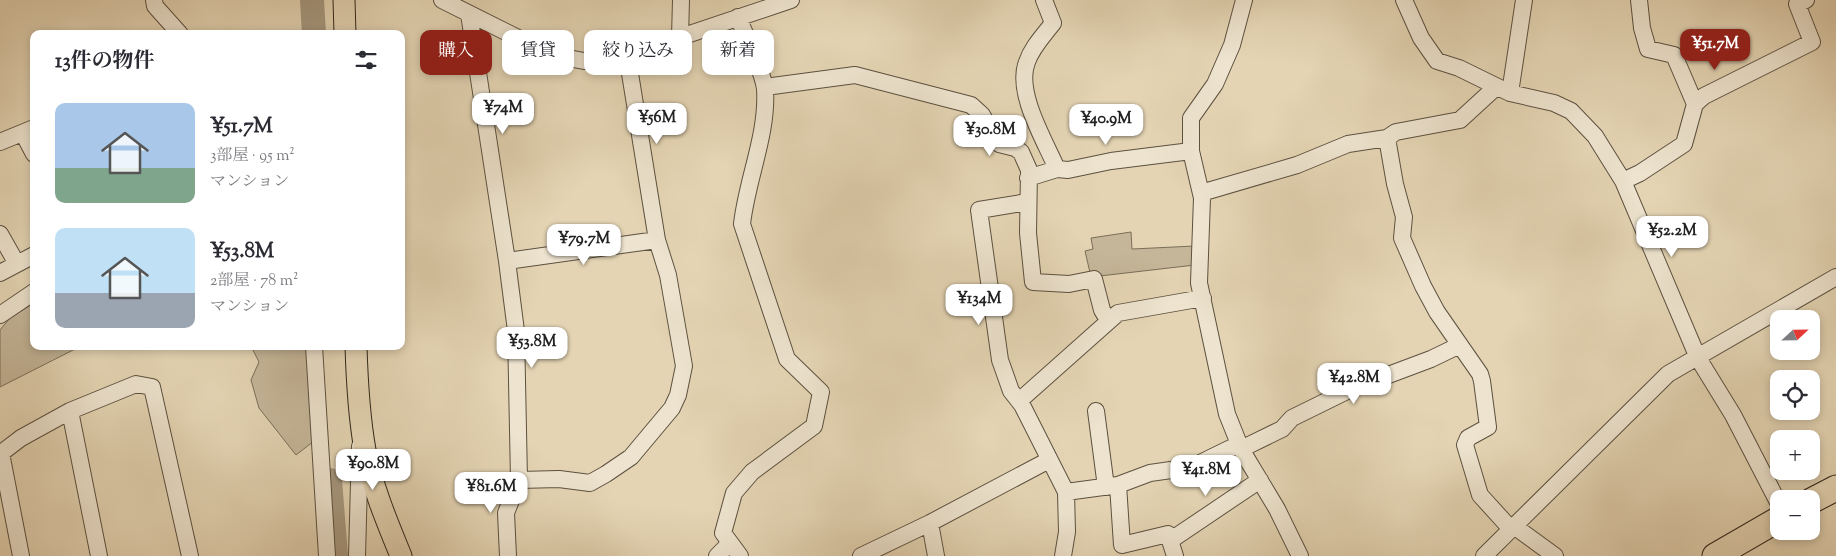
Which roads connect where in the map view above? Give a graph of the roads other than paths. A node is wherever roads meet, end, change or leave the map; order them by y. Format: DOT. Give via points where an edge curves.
graph roads {
  1 [pos="154,0"];
  2 [pos="344,0"];
  3 [pos="442,0"];
  4 [pos="681,0"];
  5 [pos="791,0"];
  6 [pos="1044,0"];
  7 [pos="1244,0"];
  8 [pos="1404,0"];
  9 [pos="1524,0"];
  10 [pos="1639,0"];
  11 [pos="1806,0"];
  12 [pos="469,14"];
  13 [pos="738,17"];
  14 [pos="174,30"];
  15 [pos="345,30"];
  16 [pos="680,30"];
  17 [pos="692,33"];
  18 [pos="584,60"];
  19 [pos="630,75"];
  20 [pos="765,88"];
  21 [pos="1503,90"];
  22 [pos="1695,104"];
  23 [pos="28,130"];
  24 [pos="1387,138"];
  25 [pos="0,142"];
  26 [pos="1192,151"];
  27 [pos="1057,169"];
  28 [pos="1028,178"];
  29 [pos="1623,181"];
  30 [pos="1201,193"];
  31 [pos="1028,202"];
  32 [pos="0,234"];
  33 [pos="657,240"];
  34 [pos="30,257"];
  35 [pos="507,261"];
  36 [pos="17,264"];
  37 [pos="0,273"];
  38 [pos="1836,277"];
  39 [pos="30,295"];
  40 [pos="1202,298"];
  41 [pos="0,315"];
  42 [pos="1108,320"];
  43 [pos="1460,346"];
  44 [pos="314,350"];
  45 [pos="356,350"];
  46 [pos="1698,358"];
  47 [pos="1019,401"];
  48 [pos="1096,410"];
  49 [pos="70,411"];
  50 [pos="362,426"];
  51 [pos="1240,446"];
  52 [pos="0,454"];
  53 [pos="1049,460"];
  54 [pos="518,480"];
  55 [pos="1260,480"];
  56 [pos="1112,486"];
  57 [pos="1836,488"];
  58 [pos="1772,490"];
  59 [pos="1066,492"];
  60 [pos="1820,497"];
  61 [pos="930,523"];
  62 [pos="1770,525"];
  63 [pos="1512,527"];
  64 [pos="730,543"];
  65 [pos="1173,548"];
  66 [pos="21,556"];
  67 [pos="99,556"];
  68 [pos="190,556"];
  69 [pos="327,556"];
  70 [pos="357,556"];
  71 [pos="401,556"];
  72 [pos="508,556"];
  73 [pos="717,556"];
  74 [pos="740,556"];
  75 [pos="861,556"];
  76 [pos="936,556"];
  77 [pos="1063,556"];
  78 [pos="1300,556"];
  79 [pos="1484,556"];
  80 [pos="1555,556"];
  81 [pos="1715,556"];
  1 -- 14 [label="street"];
  2 -- 15 [label="main road"];
  3 -- 12 [label="street"];
  4 -- 16 [label="street"];
  5 -- 13 [label="street"];
  6 -- 27 [label="street" via="1053,23 1033,48 1026,64 1025,80 1031,110"];
  7 -- 26 [label="street" via="1232,46 1219,76 1191,118"];
  8 -- 21 [label="street" via="1421,38 1437,61"];
  9 -- 21 [label="street"];
  10 -- 22 [label="street" via="1648,49 1674,55"];
  11 -- 22 [label="street" via="1797,4 1812,42 1714,90"];
  12 -- 18 [label="street" via="552,55"];
  12 -- 35 [label="street"];
  13 -- 17 [label="street"];
  13 -- 20 [label="street"];
  19 -- 33 [label="street"];
  20 -- 28 [label="street" via="855,75 971,105 982,115 999,144 1021,152 1029,170"];
  20 -- 64 [label="street" via="762,132 742,224 786,358 821,392 814,426 752,472 734,492 723,533"];
  21 -- 24 [label="street" via="1460,120 1396,132"];
  21 -- 29 [label="street" via="1554,103 1571,111 1595,136"];
  22 -- 29 [label="street" via="1684,144"];
  23 -- 25 [label="street"];
  24 -- 30 [label="street" via="1348,144 1297,165"];
  24 -- 43 [label="street" via="1404,216 1402,238 1423,286"];
  26 -- 27 [label="street"];
  26 -- 30 [label="street"];
  27 -- 28 [label="street"];
  28 -- 31 [label="street"];
  29 -- 46 [label="street"];
  30 -- 40 [label="street" via="1199,274"];
  31 -- 42 [label="street" via="1034,282 1069,284 1094,279"];
  31 -- 47 [label="street" via="979,210 1000,360 1011,392"];
  32 -- 36 [label="street"];
  33 -- 35 [label="street"];
  33 -- 54 [label="street" via="668,275 684,366 672,408 631,457 590,483 559,479"];
  34 -- 36 [label="street"];
  35 -- 54 [label="street" via="516,331"];
  36 -- 37 [label="street"];
  38 -- 46 [label="street"];
  39 -- 41 [label="street"];
  40 -- 42 [label="street" via="1126,311"];
  40 -- 51 [label="street" via="1226,414"];
  42 -- 47 [label="street"];
  43 -- 51 [label="street" via="1351,389 1292,418 1282,429"];
  43 -- 63 [label="street" via="1480,374 1488,427 1468,438 1465,445 1480,495"];
  44 -- 69 [label="street"];
  45 -- 50 [label="main road"];
  46 -- 58 [label="street" via="1733,415"];
  46 -- 63 [label="street" via="1668,374"];
  47 -- 53 [label="street"];
  48 -- 56 [label="street"];
  49 -- 52 [label="street" via="21,438"];
  49 -- 67 [label="street"];
  49 -- 68 [label="street" via="136,384 152,387"];
  50 -- 70 [label="street" via="357,471"];
  50 -- 71 [label="main road" via="385,517"];
  51 -- 55 [label="street"];
  51 -- 56 [label="street" via="1192,467 1150,473"];
  52 -- 66 [label="street"];
  53 -- 59 [label="street"];
  53 -- 61 [label="street"];
  54 -- 72 [label="street" via="506,513"];
  55 -- 65 [label="street"];
  55 -- 78 [label="street"];
  56 -- 59 [label="street"];
  56 -- 65 [label="street" via="1122,546 1168,534"];
  57 -- 60 [label="highway"];
  59 -- 77 [label="street" via="1067,532"];
  61 -- 75 [label="street"];
  61 -- 76 [label="street"];
  62 -- 81 [label="highway"];
  63 -- 79 [label="street"];
  63 -- 80 [label="street"];
  64 -- 73 [label="street"];
  64 -- 74 [label="street"];
}
